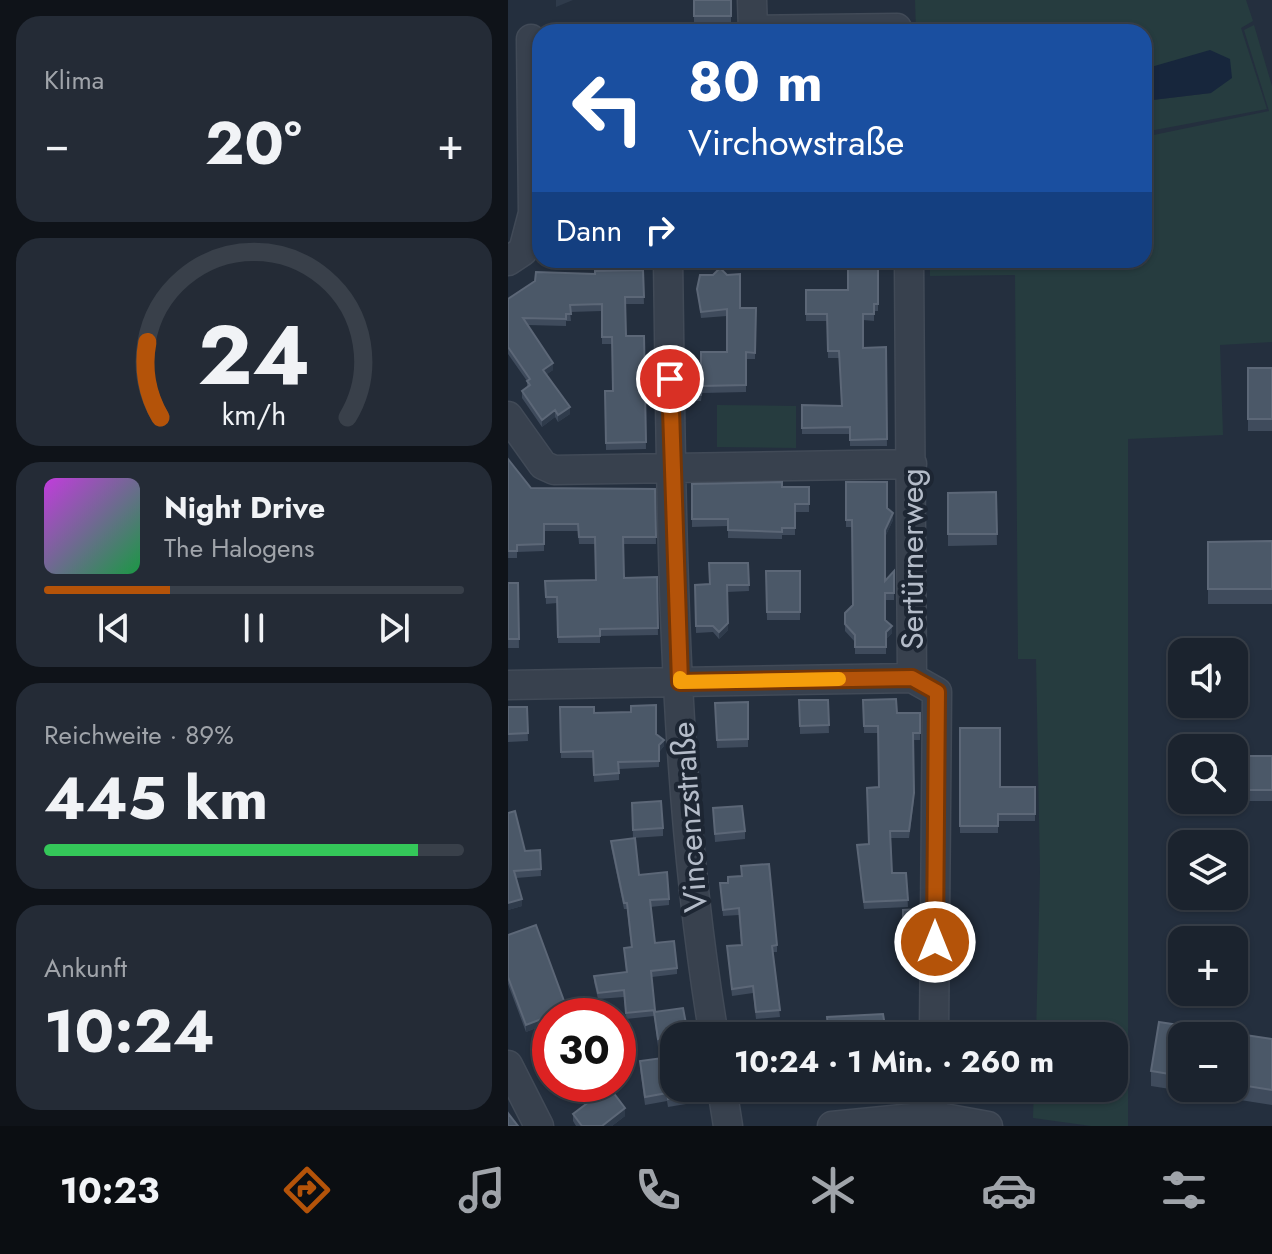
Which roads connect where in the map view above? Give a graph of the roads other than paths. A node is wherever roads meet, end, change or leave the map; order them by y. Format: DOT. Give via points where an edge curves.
graph roads {
  1 [pos="752,0"];
  2 [pos="753,24"];
  3 [pos="531,39"];
  4 [pos="532,126"];
  5 [pos="532,217"];
  6 [pos="524,253"];
  7 [pos="668,268"];
  8 [pos="909,268"];
  9 [pos="508,416"];
  10 [pos="912,464"];
  11 [pos="671,468"];
  12 [pos="912,678"];
  13 [pos="680,682"];
  14 [pos="508,685"];
  15 [pos="712,1022"];
  16 [pos="934,1022"];
  17 [pos="508,1065"];
  18 [pos="724,1102"];
  19 [pos="933,1102"];
  20 [pos="933,1116"];
  21 [pos="539,1126"];
  22 [pos="728,1126"];
  23 [pos="832,1126"];
  24 [pos="988,1126"];
  1 -- 2 [label="street"];
  3 -- 4 [label="street"];
  5 -- 6 [label="street"];
  7 -- 11 [label="street, Vincenzstraße"];
  8 -- 10 [label="street, Sertürnerweg"];
  9 -- 11 [label="street" via="543,465 554,470"];
  10 -- 11 [label="street"];
  10 -- 12 [label="street, Sertürnerweg"];
  11 -- 13 [label="street, Vincenzstraße"];
  12 -- 13 [label="street"];
  12 -- 16 [label="street, Sertürnerweg" via="937,692"];
  13 -- 14 [label="street"];
  13 -- 15 [label="street, Vincenzstraße" via="698,944"];
  17 -- 21 [label="street"];
  18 -- 22 [label="street"];
  19 -- 20 [label="street"];
  20 -- 23 [label="street"];
  20 -- 24 [label="street"];
}
